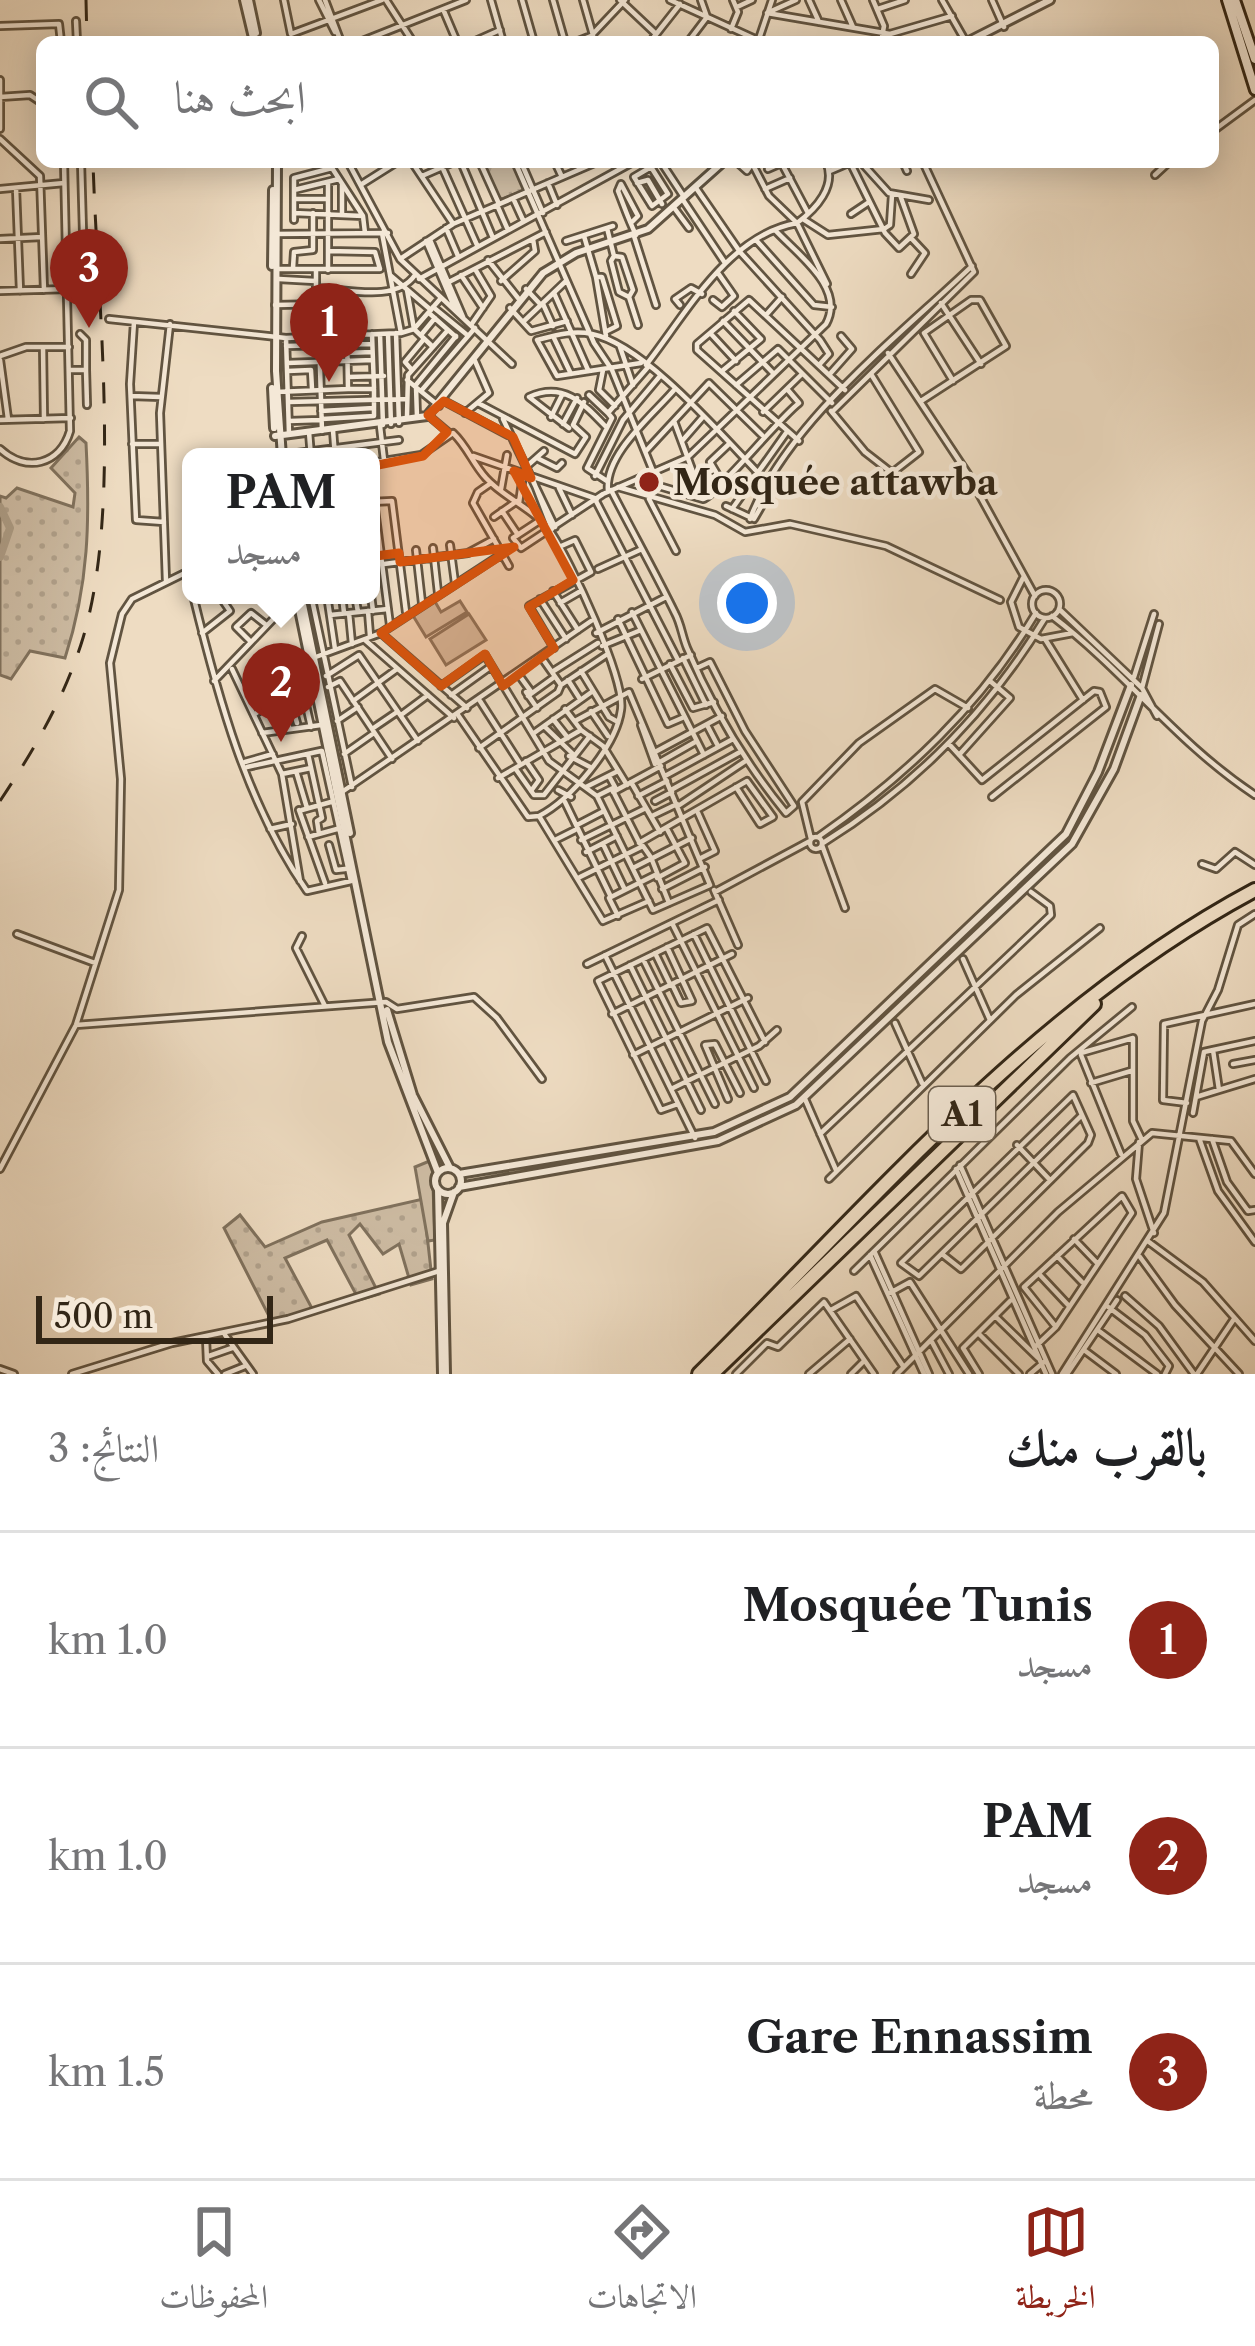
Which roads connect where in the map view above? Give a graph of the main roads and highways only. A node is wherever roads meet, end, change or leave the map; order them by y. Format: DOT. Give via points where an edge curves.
graph roads {
  1 [pos="1231,0"];
  2 [pos="1255,59"];
  3 [pos="1255,78"];
  4 [pos="1255,90"];
  5 [pos="1255,894"];
  6 [pos="699,1374"];
  7 [pos="712,1374"];
  1 -- 2 [label="main road"];
  1 -- 3 [label="main road"];
  1 -- 4 [label="main road"];
  5 -- 6 [label="highway, A1" via="1158,947 1064,1017"];
  5 -- 7 [label="highway, A1" via="1062,1030"];
}
